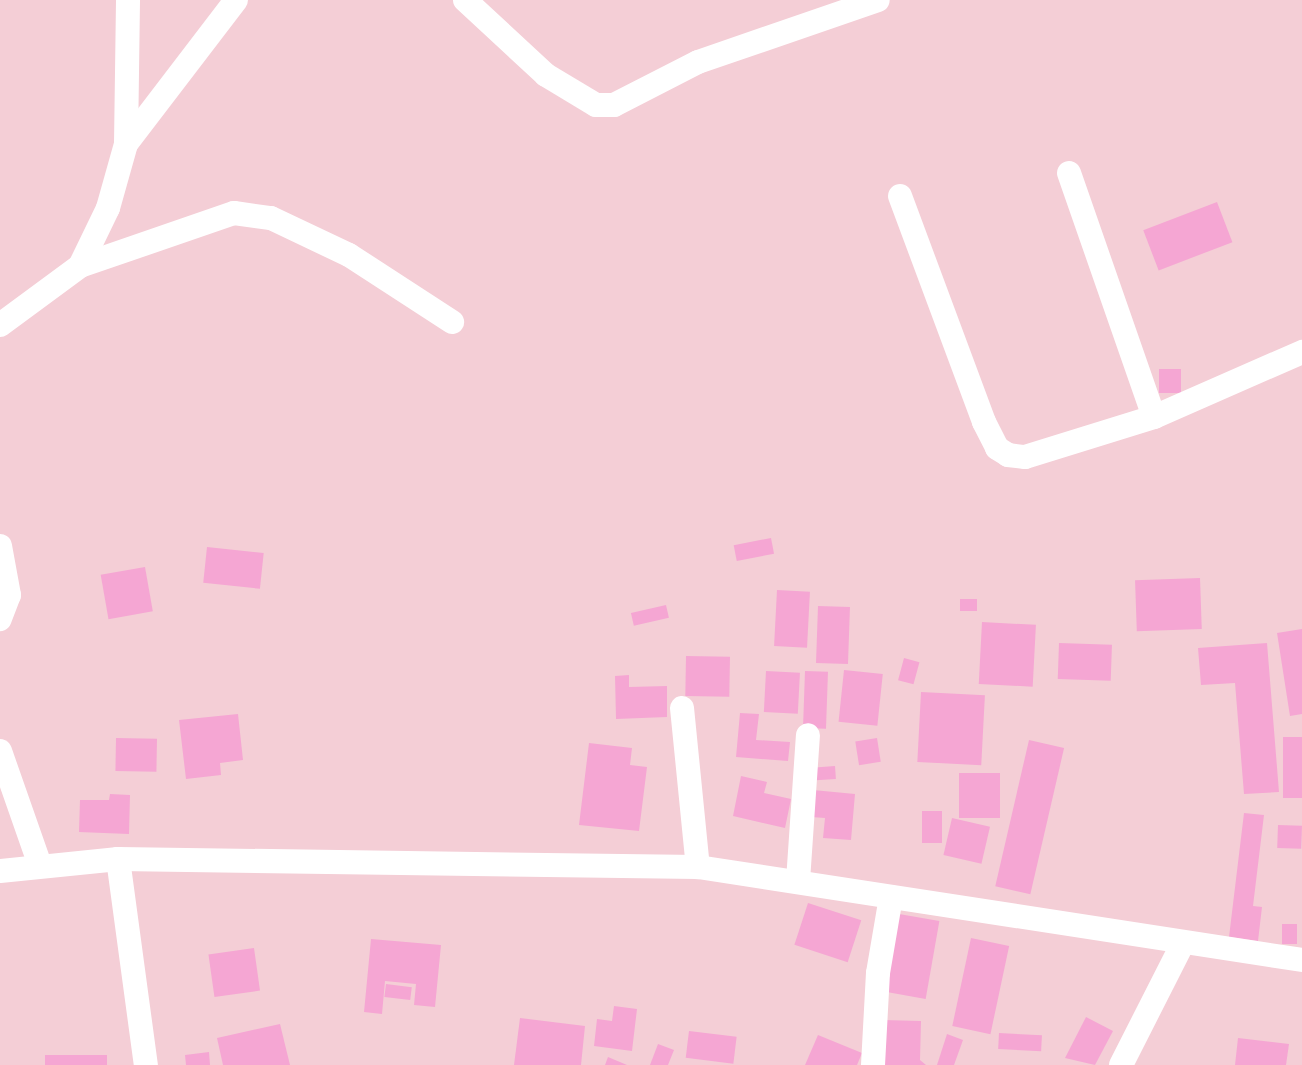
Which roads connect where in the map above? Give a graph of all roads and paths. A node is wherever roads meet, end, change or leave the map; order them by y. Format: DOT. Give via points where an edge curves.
graph roads {
  1 [pos="129,0"];
  2 [pos="236,0"];
  3 [pos="465,0"];
  4 [pos="878,0"];
  5 [pos="126,144"];
  6 [pos="1069,173"];
  7 [pos="900,196"];
  8 [pos="80,266"];
  9 [pos="452,322"];
  10 [pos="0,325"];
  11 [pos="1302,352"];
  12 [pos="1154,417"];
  13 [pos="0,546"];
  14 [pos="0,619"];
  15 [pos="682,708"];
  16 [pos="808,735"];
  17 [pos="0,751"];
  18 [pos="118,859"];
  19 [pos="40,865"];
  20 [pos="698,867"];
  21 [pos="0,871"];
  22 [pos="798,881"];
  23 [pos="891,897"];
  24 [pos="1182,945"];
  25 [pos="1302,960"];
  26 [pos="146,1065"];
  27 [pos="873,1065"];
  28 [pos="1121,1065"];
  1 -- 5 [label="street"];
  2 -- 5 [label="street"];
  3 -- 4 [label="street" via="546,75 596,105 614,105 698,62"];
  5 -- 8 [label="street" via="108,208"];
  6 -- 12 [label="street"];
  7 -- 12 [label="street" via="997,448 1025,457"];
  8 -- 9 [label="street" via="234,213 271,218 349,255"];
  8 -- 10 [label="street"];
  11 -- 12 [label="street"];
  13 -- 14 [label="street" via="9,595"];
  15 -- 20 [label="street"];
  16 -- 22 [label="street"];
  17 -- 19 [label="street"];
  18 -- 19 [label="street"];
  18 -- 20 [label="street"];
  18 -- 26 [label="street"];
  19 -- 21 [label="street"];
  20 -- 22 [label="street"];
  22 -- 23 [label="street"];
  23 -- 24 [label="street"];
  23 -- 27 [label="street" via="878,973"];
  24 -- 25 [label="street"];
  24 -- 28 [label="street"];
}
